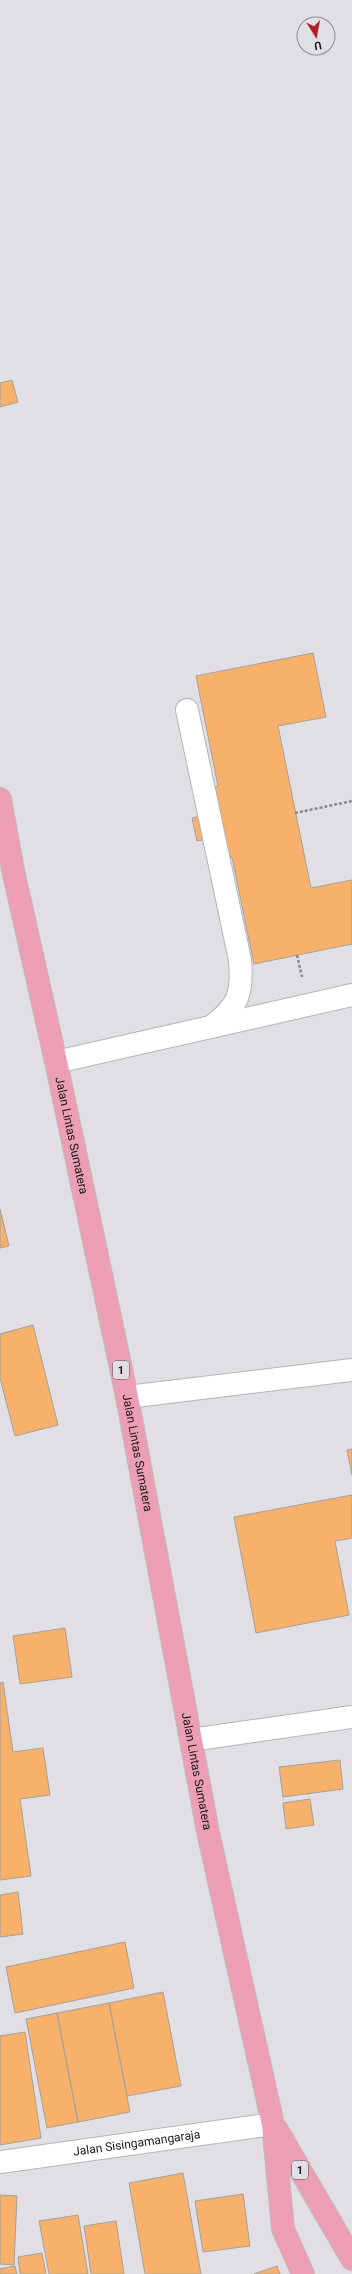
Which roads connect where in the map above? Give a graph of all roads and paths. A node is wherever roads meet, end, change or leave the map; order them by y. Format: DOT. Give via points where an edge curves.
graph roads {
  1 [pos="187,710"];
  2 [pos="0,798"];
  3 [pos="352,801"];
  4 [pos="296,812"];
  5 [pos="352,995"];
  6 [pos="210,1027"];
  7 [pos="56,1062"];
  8 [pos="352,1370"];
  9 [pos="127,1397"];
  10 [pos="352,1716"];
  11 [pos="191,1740"];
  12 [pos="273,2124"];
  13 [pos="0,2162"];
  14 [pos="352,2259"];
  15 [pos="304,2274"];
  1 -- 6 [label="street" via="240,960 242,983 235,1004 224,1017"];
  2 -- 7 [label="highway, Jalan Lintas Sumatera / 1" via="13,870"];
  3 -- 4 [label="path"];
  5 -- 6 [label="street"];
  6 -- 7 [label="street"];
  7 -- 9 [label="highway, Jalan Lintas Sumatera / 1"];
  8 -- 9 [label="street"];
  9 -- 11 [label="highway, Jalan Lintas Sumatera / 1"];
  10 -- 11 [label="street"];
  11 -- 12 [label="highway, Jalan Lintas Sumatera / 1" via="208,1832"];
  12 -- 13 [label="street, Jalan Sisingamangaraja"];
  12 -- 14 [label="highway, 1"];
  12 -- 15 [label="highway" via="283,2229"];
}
